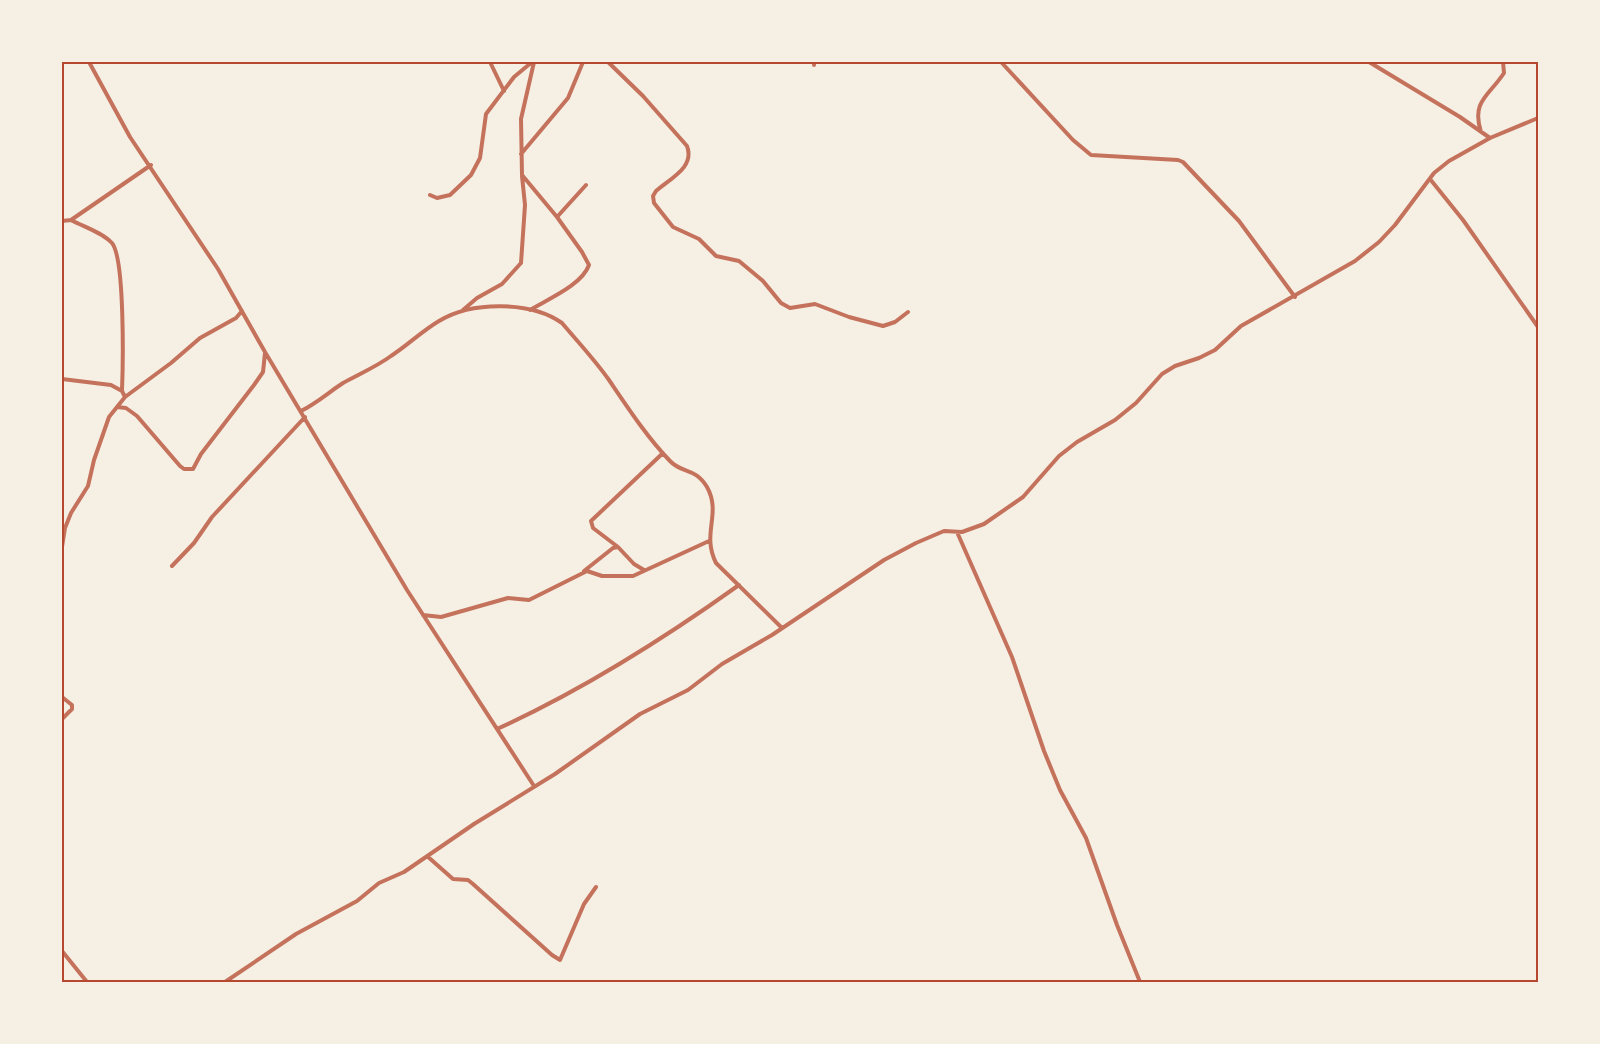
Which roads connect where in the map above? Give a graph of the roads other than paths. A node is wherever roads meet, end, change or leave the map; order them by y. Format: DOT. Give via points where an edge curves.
graph roads {
  1 [pos="89,62"];
  2 [pos="490,62"];
  3 [pos="533,62"];
  4 [pos="583,62"];
  5 [pos="608,62"];
  6 [pos="1001,62"];
  7 [pos="1369,62"];
  8 [pos="1503,62"];
  9 [pos="504,91"];
  10 [pos="1539,118"];
  11 [pos="1482,132"];
  12 [pos="1490,138"];
  13 [pos="521,154"];
  14 [pos="151,165"];
  15 [pos="522,175"];
  16 [pos="1430,178"];
  17 [pos="586,185"];
  18 [pos="430,195"];
  19 [pos="557,217"];
  20 [pos="71,220"];
  21 [pos="62,221"];
  22 [pos="1294,297"];
  23 [pos="529,310"];
  24 [pos="242,311"];
  25 [pos="462,312"];
  26 [pos="908,312"];
  27 [pos="1539,315"];
  28 [pos="1533,320"];
  29 [pos="1539,327"];
  30 [pos="265,352"];
  31 [pos="62,379"];
  32 [pos="122,391"];
  33 [pos="125,397"];
  34 [pos="117,407"];
  35 [pos="301,411"];
  36 [pos="305,417"];
  37 [pos="663,453"];
  38 [pos="957,532"];
  39 [pos="709,541"];
  40 [pos="62,547"];
  41 [pos="618,547"];
  42 [pos="172,566"];
  43 [pos="644,570"];
  44 [pos="584,572"];
  45 [pos="739,585"];
  46 [pos="423,615"];
  47 [pos="782,628"];
  48 [pos="62,697"];
  49 [pos="62,719"];
  50 [pos="497,729"];
  51 [pos="534,786"];
  52 [pos="427,856"];
  53 [pos="596,887"];
  54 [pos="62,951"];
  55 [pos="87,982"];
  56 [pos="225,982"];
  57 [pos="1140,982"];
  1 -- 14 [label="street" via="130,136"];
  2 -- 9 [label="street"];
  3 -- 9 [label="street"];
  3 -- 13 [label="street" via="521,119"];
  4 -- 13 [label="street" via="568,98"];
  5 -- 26 [label="street" via="687,146 688,163 653,196 673,227 699,239 716,256 739,261 790,308 815,304 883,326"];
  6 -- 22 [label="street" via="1091,155 1183,162 1239,222"];
  7 -- 11 [label="street"];
  8 -- 11 [label="street" via="1504,73 1478,106"];
  9 -- 18 [label="street" via="484,119 480,158 471,175 450,195"];
  10 -- 12 [label="street"];
  11 -- 12 [label="street"];
  12 -- 16 [label="street" via="1449,161"];
  13 -- 15 [label="street"];
  14 -- 20 [label="street"];
  14 -- 24 [label="street"];
  15 -- 19 [label="street"];
  15 -- 25 [label="street" via="525,205 521,263 502,284"];
  16 -- 22 [label="street" via="1379,242"];
  16 -- 28 [label="street"];
  17 -- 19 [label="street"];
  19 -- 23 [label="street" via="589,265 567,289"];
  20 -- 21 [label="street"];
  20 -- 32 [label="street" via="103,236 117,253"];
  22 -- 38 [label="street" via="1241,326 1215,350 1162,374 1136,404 1059,456 1023,497 984,524"];
  23 -- 25 [label="street" via="494,306"];
  23 -- 37 [label="street" via="562,323"];
  24 -- 30 [label="street"];
  24 -- 33 [label="street" via="200,338"];
  25 -- 35 [label="street" via="439,321 381,363"];
  27 -- 28 [label="street"];
  28 -- 29 [label="street"];
  30 -- 34 [label="street" via="263,372 193,469 180,466 137,416"];
  30 -- 35 [label="street"];
  31 -- 32 [label="street" via="111,385"];
  32 -- 33 [label="street"];
  33 -- 34 [label="street"];
  34 -- 40 [label="street" via="109,417 88,486 65,528"];
  35 -- 36 [label="street"];
  36 -- 42 [label="street"];
  36 -- 46 [label="street"];
  37 -- 39 [label="street" via="674,465 696,473 707,488 713,506"];
  37 -- 41 [label="street" via="591,521 593,528"];
  38 -- 47 [label="street" via="944,531 884,560"];
  38 -- 57 [label="street" via="1012,657 1060,790 1086,838"];
  39 -- 43 [label="street"];
  39 -- 45 [label="street" via="716,563"];
  41 -- 43 [label="street"];
  41 -- 44 [label="street"];
  43 -- 44 [label="street" via="633,576"];
  44 -- 46 [label="street" via="529,600 508,598 441,617"];
  45 -- 47 [label="street"];
  45 -- 50 [label="street" via="620,665"];
  46 -- 50 [label="street"];
  47 -- 51 [label="street" via="722,663 688,690 640,714"];
  48 -- 49 [label="street" via="72,709"];
  50 -- 51 [label="street"];
  51 -- 52 [label="street"];
  52 -- 53 [label="street" via="453,879 474,884 560,960 576,920"];
  52 -- 56 [label="street" via="296,934"];
  54 -- 55 [label="street"];
}
